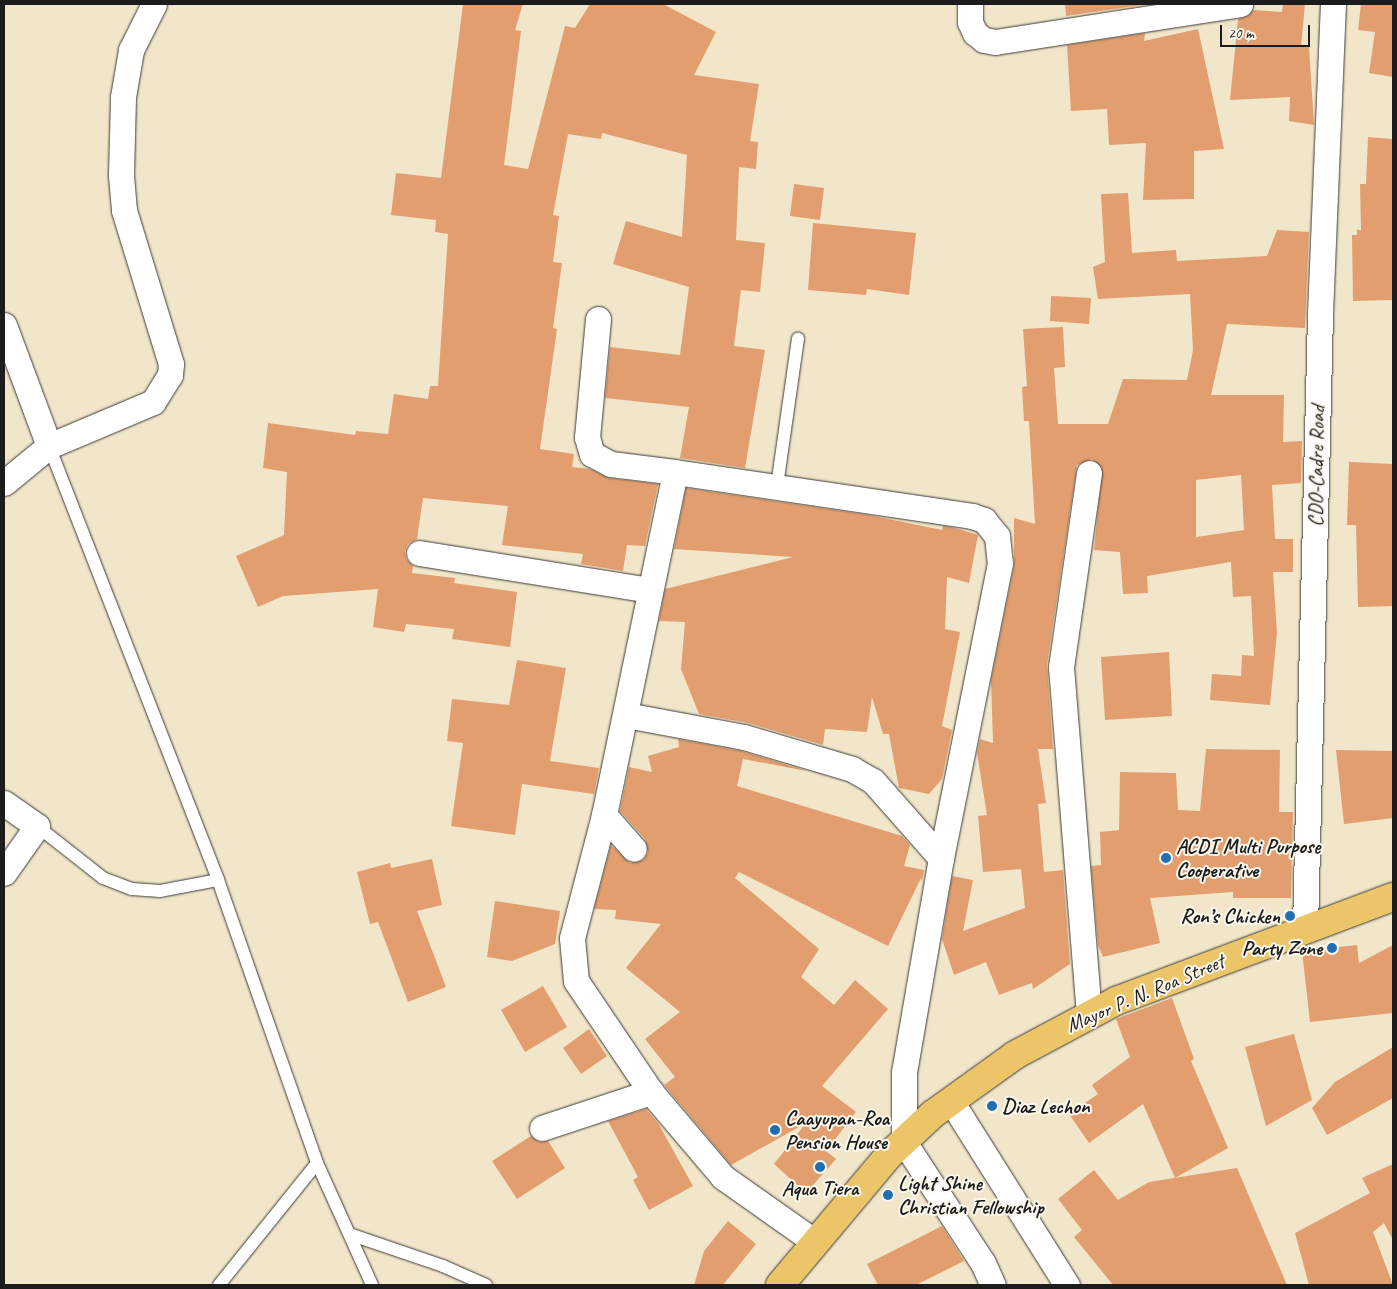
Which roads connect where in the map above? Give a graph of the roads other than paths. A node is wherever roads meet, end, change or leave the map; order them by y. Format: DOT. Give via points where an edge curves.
graph roads {
  1 [pos="154,4"];
  2 [pos="970,4"];
  3 [pos="1240,4"];
  4 [pos="1333,4"];
  5 [pos="598,319"];
  6 [pos="4,325"];
  7 [pos="798,338"];
  8 [pos="49,446"];
  9 [pos="674,472"];
  10 [pos="1089,473"];
  11 [pos="4,483"];
  12 [pos="777,486"];
  13 [pos="419,553"];
  14 [pos="650,590"];
  15 [pos="626,715"];
  16 [pos="4,803"];
  17 [pos="604,815"];
  18 [pos="37,826"];
  19 [pos="634,849"];
  20 [pos="941,858"];
  21 [pos="4,873"];
  22 [pos="218,880"];
  23 [pos="1393,897"];
  24 [pos="1305,928"];
  25 [pos="1089,1015"];
  26 [pos="651,1092"];
  27 [pos="951,1101"];
  28 [pos="542,1128"];
  29 [pos="904,1142"];
  30 [pos="317,1163"];
  31 [pos="352,1235"];
  32 [pos="815,1242"];
  33 [pos="219,1285"];
  34 [pos="372,1285"];
  35 [pos="486,1285"];
  36 [pos="780,1285"];
  37 [pos="993,1285"];
  38 [pos="1067,1285"];
  1 -- 8 [label="street" via="131,50 123,97 121,174 124,210 171,364 170,375 153,402"];
  2 -- 3 [label="street" via="970,22 975,33 984,40 995,42"];
  4 -- 24 [label="street, CDO-Cadre Road" via="1320,313"];
  5 -- 9 [label="street" via="587,437 592,454 611,464"];
  6 -- 8 [label="street"];
  7 -- 12 [label="lane"];
  8 -- 11 [label="street"];
  8 -- 22 [label="lane"];
  9 -- 12 [label="street"];
  9 -- 14 [label="street"];
  10 -- 25 [label="street" via="1061,667"];
  12 -- 20 [label="street" via="972,516 984,520 997,536 1000,563"];
  13 -- 14 [label="street"];
  14 -- 15 [label="street"];
  15 -- 17 [label="street"];
  15 -- 20 [label="street" via="744,737 852,769 873,781"];
  16 -- 18 [label="street"];
  17 -- 19 [label="street"];
  17 -- 26 [label="street" via="572,938 576,981"];
  18 -- 21 [label="street"];
  18 -- 22 [label="lane" via="103,878 132,889 160,891"];
  20 -- 29 [label="street" via="904,1072"];
  22 -- 30 [label="lane"];
  23 -- 24 [label="main road, Mayor P. N. Roa Street"];
  24 -- 25 [label="main road, Mayor P. N. Roa Street" via="1116,1001"];
  25 -- 27 [label="main road, Mayor P. N. Roa Street" via="1015,1055"];
  26 -- 28 [label="street"];
  26 -- 32 [label="street" via="723,1177"];
  27 -- 29 [label="main road, Mayor P. N. Roa Street"];
  27 -- 38 [label="street"];
  29 -- 32 [label="main road, Mayor P. N. Roa Street"];
  29 -- 37 [label="street" via="983,1263"];
  30 -- 31 [label="lane"];
  30 -- 33 [label="lane"];
  31 -- 34 [label="lane"];
  31 -- 35 [label="lane" via="443,1266"];
  32 -- 36 [label="main road, Mayor P. N. Roa Street"];
}
